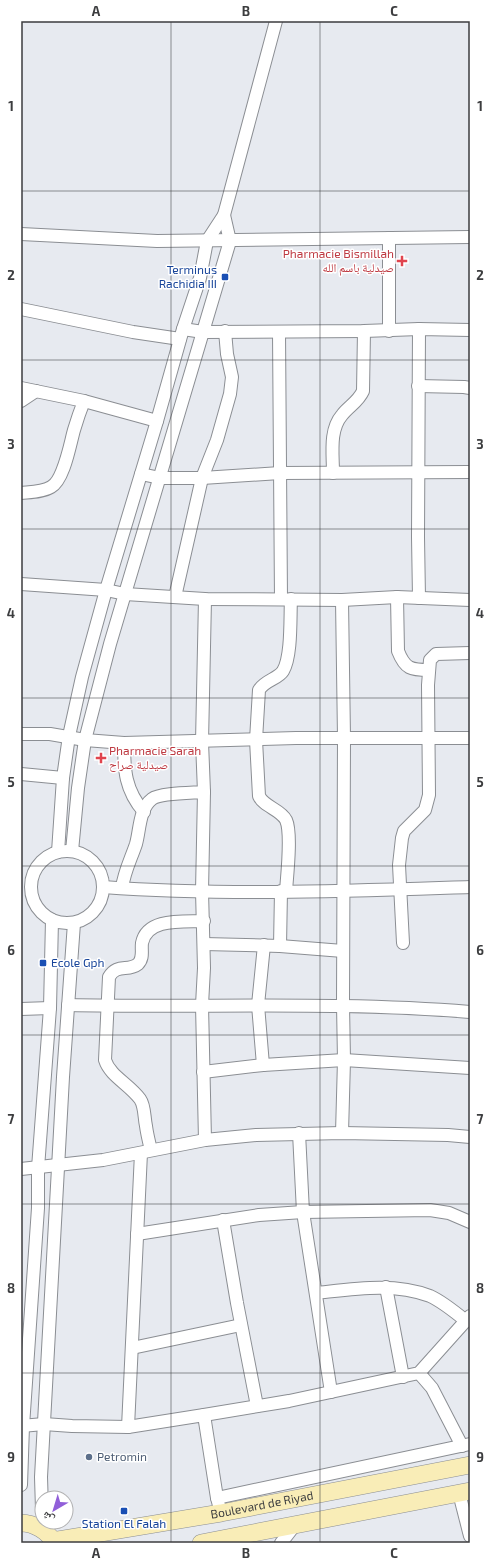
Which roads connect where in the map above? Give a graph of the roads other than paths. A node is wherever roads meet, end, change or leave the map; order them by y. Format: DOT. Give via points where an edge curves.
graph roads {
  1 [pos="276,21"];
  2 [pos="224,215"];
  3 [pos="21,234"];
  4 [pos="470,237"];
  5 [pos="389,238"];
  6 [pos="206,241"];
  7 [pos="230,241"];
  8 [pos="21,309"];
  9 [pos="419,329"];
  10 [pos="470,330"];
  11 [pos="225,331"];
  12 [pos="364,331"];
  13 [pos="389,331"];
  14 [pos="203,332"];
  15 [pos="279,332"];
  16 [pos="181,334"];
  17 [pos="418,386"];
  18 [pos="21,388"];
  19 [pos="470,388"];
  20 [pos="36,391"];
  21 [pos="21,401"];
  22 [pos="84,401"];
  23 [pos="157,421"];
  24 [pos="419,472"];
  25 [pos="470,472"];
  26 [pos="280,473"];
  27 [pos="333,473"];
  28 [pos="140,474"];
  29 [pos="160,478"];
  30 [pos="202,478"];
  31 [pos="21,493"];
  32 [pos="21,584"];
  33 [pos="106,590"];
  34 [pos="125,594"];
  35 [pos="175,597"];
  36 [pos="397,597"];
  37 [pos="419,598"];
  38 [pos="205,599"];
  39 [pos="286,599"];
  40 [pos="342,600"];
  41 [pos="470,600"];
  42 [pos="470,653"];
  43 [pos="429,670"];
  44 [pos="21,734"];
  45 [pos="69,736"];
  46 [pos="344,738"];
  47 [pos="429,738"];
  48 [pos="470,738"];
  49 [pos="85,740"];
  50 [pos="256,740"];
  51 [pos="202,742"];
  52 [pos="124,743"];
  53 [pos="21,774"];
  54 [pos="63,778"];
  55 [pos="204,792"];
  56 [pos="144,812"];
  57 [pos="72,851"];
  58 [pos="58,852"];
  59 [pos="26,882"];
  60 [pos="103,887"];
  61 [pos="122,888"];
  62 [pos="470,888"];
  63 [pos="400,890"];
  64 [pos="202,891"];
  65 [pos="284,891"];
  66 [pos="344,891"];
  67 [pos="52,920"];
  68 [pos="204,921"];
  69 [pos="74,923"];
  70 [pos="403,943"];
  71 [pos="204,944"];
  72 [pos="264,945"];
  73 [pos="280,946"];
  74 [pos="343,951"];
  75 [pos="68,1005"];
  76 [pos="202,1005"];
  77 [pos="258,1005"];
  78 [pos="343,1005"];
  79 [pos="108,1006"];
  80 [pos="50,1008"];
  81 [pos="21,1009"];
  82 [pos="470,1012"];
  83 [pos="344,1060"];
  84 [pos="263,1064"];
  85 [pos="470,1068"];
  86 [pos="203,1072"];
  87 [pos="299,1133"];
  88 [pos="342,1133"];
  89 [pos="470,1137"];
  90 [pos="205,1140"];
  91 [pos="146,1151"];
  92 [pos="57,1166"];
  93 [pos="38,1168"];
  94 [pos="21,1169"];
  95 [pos="303,1212"];
  96 [pos="223,1220"];
  97 [pos="470,1222"];
  98 [pos="137,1234"];
  99 [pos="386,1287"];
  100 [pos="316,1293"];
  101 [pos="468,1318"];
  102 [pos="241,1325"];
  103 [pos="132,1348"];
  104 [pos="419,1373"];
  105 [pos="403,1377"];
  106 [pos="331,1392"];
  107 [pos="257,1406"];
  108 [pos="204,1415"];
  109 [pos="44,1424"];
  110 [pos="22,1426"];
  111 [pos="128,1427"];
  112 [pos="466,1445"];
  113 [pos="470,1465"];
  114 [pos="21,1484"];
  115 [pos="41,1490"];
  116 [pos="465,1492"];
  117 [pos="219,1505"];
  118 [pos="21,1523"];
  119 [pos="295,1525"];
  120 [pos="49,1535"];
  121 [pos="470,1536"];
  122 [pos="200,1543"];
  123 [pos="281,1543"];
  1 -- 2 [label="street"];
  2 -- 6 [label="street"];
  2 -- 7 [label="street"];
  3 -- 6 [label="street"];
  4 -- 5 [label="street"];
  5 -- 7 [label="street"];
  5 -- 13 [label="street"];
  6 -- 7 [label="street"];
  6 -- 16 [label="street" via="200,278"];
  7 -- 14 [label="street"];
  8 -- 16 [label="street" via="133,332"];
  9 -- 10 [label="street"];
  9 -- 13 [label="street"];
  9 -- 17 [label="street"];
  11 -- 14 [label="street"];
  11 -- 15 [label="street"];
  11 -- 30 [label="street" via="226,354 232,377 230,394 217,440"];
  12 -- 13 [label="street"];
  12 -- 15 [label="street"];
  12 -- 27 [label="street" via="363,391 336,422"];
  14 -- 16 [label="street"];
  14 -- 29 [label="street"];
  15 -- 26 [label="street"];
  16 -- 23 [label="street"];
  17 -- 19 [label="street"];
  17 -- 24 [label="street"];
  18 -- 20 [label="street"];
  20 -- 21 [label="street"];
  20 -- 22 [label="street"];
  22 -- 23 [label="street"];
  22 -- 31 [label="street" via="58,480 52,486"];
  23 -- 28 [label="street"];
  24 -- 25 [label="street"];
  24 -- 27 [label="street"];
  24 -- 37 [label="street"];
  26 -- 27 [label="street"];
  26 -- 30 [label="street"];
  26 -- 39 [label="street"];
  28 -- 29 [label="street"];
  28 -- 33 [label="street"];
  29 -- 30 [label="street"];
  29 -- 34 [label="street"];
  30 -- 35 [label="street"];
  32 -- 33 [label="street"];
  33 -- 34 [label="street"];
  33 -- 45 [label="street"];
  34 -- 35 [label="street"];
  34 -- 49 [label="street"];
  35 -- 38 [label="street"];
  36 -- 37 [label="street"];
  36 -- 40 [label="street"];
  36 -- 43 [label="street" via="398,651 406,666"];
  37 -- 41 [label="street"];
  38 -- 39 [label="street"];
  38 -- 51 [label="street"];
  39 -- 40 [label="street"];
  39 -- 50 [label="street" via="287,662 282,672 259,690"];
  40 -- 46 [label="street"];
  42 -- 43 [label="street" via="436,654 430,660"];
  43 -- 47 [label="street"];
  44 -- 45 [label="street"];
  45 -- 49 [label="street"];
  45 -- 54 [label="street"];
  46 -- 47 [label="street"];
  46 -- 50 [label="street"];
  46 -- 66 [label="street"];
  47 -- 48 [label="street"];
  47 -- 63 [label="street" via="429,795 425,810 404,831 399,865"];
  49 -- 52 [label="street"];
  49 -- 57 [label="street"];
  50 -- 51 [label="street"];
  50 -- 65 [label="street" via="259,796 263,803 286,820 289,838"];
  51 -- 52 [label="street"];
  51 -- 55 [label="street"];
  52 -- 56 [label="street" via="124,765 128,786 136,803"];
  53 -- 54 [label="street"];
  54 -- 58 [label="street"];
  55 -- 56 [label="street" via="161,795 152,799"];
  55 -- 64 [label="street"];
  56 -- 61 [label="street"];
  57 -- 58 [label="street"];
  57 -- 60 [label="street" via="91,860 102,877"];
  58 -- 59 [label="street" via="40,863"];
  59 -- 67 [label="street" via="35,904"];
  60 -- 61 [label="street"];
  60 -- 69 [label="street" via="102,897 95,910"];
  61 -- 64 [label="street"];
  62 -- 63 [label="street"];
  63 -- 66 [label="street"];
  63 -- 70 [label="street"];
  64 -- 65 [label="street"];
  64 -- 68 [label="street"];
  65 -- 66 [label="street"];
  65 -- 73 [label="street"];
  66 -- 74 [label="street"];
  67 -- 69 [label="street"];
  67 -- 80 [label="street"];
  68 -- 71 [label="street"];
  68 -- 79 [label="street" via="166,923 150,930 142,943 142,960 135,966 116,969 109,977"];
  69 -- 75 [label="street"];
  71 -- 72 [label="street"];
  71 -- 76 [label="street"];
  72 -- 73 [label="street"];
  72 -- 77 [label="street"];
  73 -- 74 [label="street"];
  74 -- 78 [label="street"];
  75 -- 79 [label="street"];
  75 -- 92 [label="street"];
  76 -- 77 [label="street"];
  76 -- 79 [label="street"];
  76 -- 86 [label="street"];
  77 -- 78 [label="street"];
  77 -- 84 [label="street"];
  78 -- 82 [label="street"];
  78 -- 83 [label="street"];
  79 -- 91 [label="street" via="104,1048 107,1068 124,1081 141,1100 146,1126"];
  80 -- 81 [label="street"];
  80 -- 93 [label="street"];
  83 -- 84 [label="street"];
  83 -- 85 [label="street"];
  83 -- 88 [label="street"];
  84 -- 86 [label="street"];
  86 -- 90 [label="street"];
  87 -- 88 [label="street"];
  87 -- 90 [label="street"];
  87 -- 95 [label="street"];
  88 -- 89 [label="street"];
  90 -- 91 [label="street"];
  91 -- 92 [label="street"];
  91 -- 98 [label="street"];
  92 -- 93 [label="street"];
  92 -- 109 [label="street"];
  93 -- 94 [label="street"];
  93 -- 110 [label="street" via="38,1208"];
  95 -- 96 [label="street"];
  95 -- 97 [label="street" via="430,1210 448,1213"];
  95 -- 100 [label="street"];
  96 -- 98 [label="street"];
  96 -- 102 [label="street"];
  98 -- 103 [label="street"];
  99 -- 100 [label="street"];
  99 -- 101 [label="street" via="414,1291 431,1297"];
  99 -- 105 [label="street"];
  100 -- 106 [label="street"];
  101 -- 104 [label="street"];
  102 -- 103 [label="street"];
  102 -- 107 [label="street"];
  103 -- 111 [label="street"];
  104 -- 105 [label="street"];
  104 -- 112 [label="street" via="432,1388"];
  105 -- 106 [label="street"];
  106 -- 107 [label="street"];
  107 -- 108 [label="street"];
  108 -- 111 [label="street"];
  108 -- 117 [label="street"];
  109 -- 110 [label="street"];
  109 -- 111 [label="street"];
  109 -- 115 [label="street"];
  110 -- 114 [label="street"];
  112 -- 117 [label="street"];
  113 -- 117 [label="main road, Boulevard de Riyad"];
  116 -- 119 [label="main road"];
  116 -- 121 [label="street"];
  117 -- 120 [label="main road, Boulevard de Riyad"];
  118 -- 120 [label="main road" via="37,1527"];
  119 -- 122 [label="main road"];
  119 -- 123 [label="street"];
}
